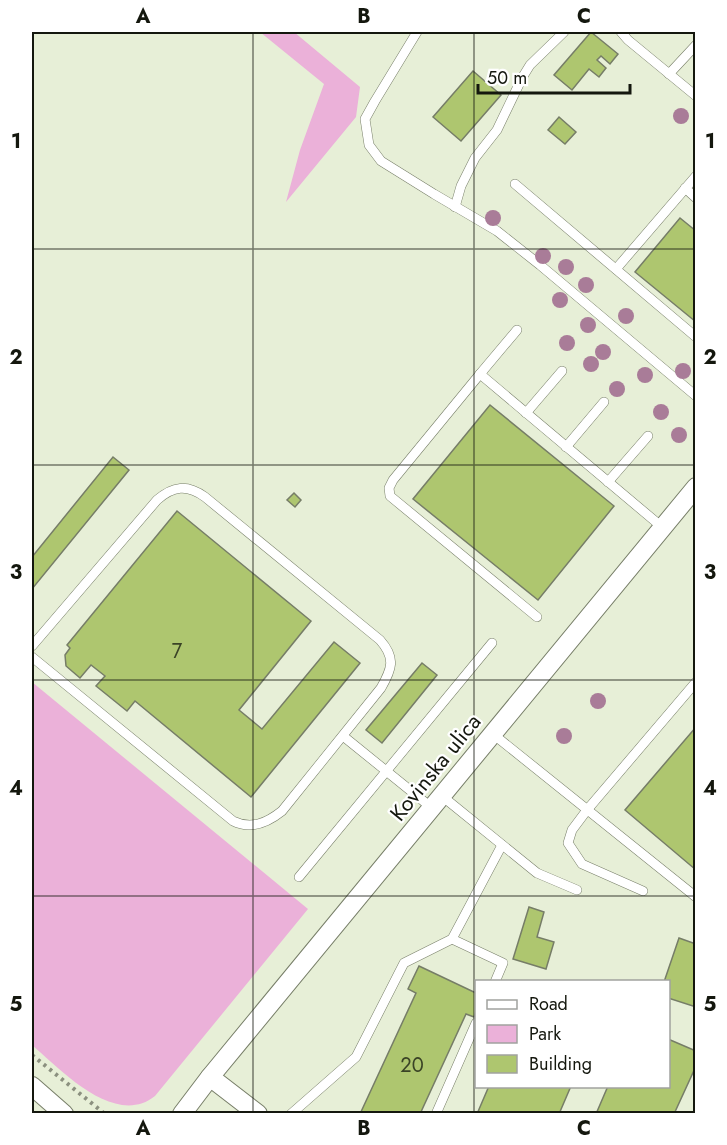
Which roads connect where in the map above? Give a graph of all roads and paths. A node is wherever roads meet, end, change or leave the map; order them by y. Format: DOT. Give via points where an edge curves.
graph roads {
  1 [pos="417,32"];
  2 [pos="564,32"];
  3 [pos="621,32"];
  4 [pos="630,36"];
  5 [pos="696,45"];
  6 [pos="669,74"];
  7 [pos="696,96"];
  8 [pos="696,176"];
  9 [pos="515,184"];
  10 [pos="685,188"];
  11 [pos="696,198"];
  12 [pos="455,207"];
  13 [pos="616,269"];
  14 [pos="517,330"];
  15 [pos="696,337"];
  16 [pos="562,371"];
  17 [pos="480,374"];
  18 [pos="696,396"];
  19 [pos="604,402"];
  20 [pos="526,413"];
  21 [pos="648,436"];
  22 [pos="566,447"];
  23 [pos="608,482"];
  24 [pos="696,487"];
  25 [pos="663,527"];
  26 [pos="537,617"];
  27 [pos="492,643"];
  28 [pos="32,646"];
  29 [pos="32,657"];
  30 [pos="696,682"];
  31 [pos="493,734"];
  32 [pos="343,736"];
  33 [pos="387,771"];
  34 [pos="437,802"];
  35 [pos="587,810"];
  36 [pos="502,845"];
  37 [pos="299,877"];
  38 [pos="577,890"];
  39 [pos="643,891"];
  40 [pos="696,897"];
  41 [pos="452,939"];
  42 [pos="495,980"];
  43 [pos="475,1027"];
  44 [pos="32,1055"];
  45 [pos="210,1077"];
  46 [pos="32,1086"];
  47 [pos="64,1113"];
  48 [pos="105,1113"];
  49 [pos="182,1113"];
  50 [pos="258,1113"];
  51 [pos="291,1113"];
  52 [pos="436,1113"];
  1 -- 12 [label="lane" via="365,119 369,145 381,161"];
  2 -- 12 [label="lane" via="530,64 497,130 475,158"];
  3 -- 4 [label="lane"];
  4 -- 6 [label="lane"];
  5 -- 6 [label="lane"];
  6 -- 7 [label="lane"];
  8 -- 10 [label="lane"];
  9 -- 13 [label="lane"];
  10 -- 11 [label="lane"];
  10 -- 13 [label="lane"];
  12 -- 18 [label="lane" via="497,231"];
  13 -- 15 [label="lane"];
  14 -- 17 [label="lane"];
  16 -- 20 [label="lane"];
  17 -- 20 [label="lane"];
  17 -- 26 [label="lane" via="393,480 390,496"];
  19 -- 22 [label="lane"];
  20 -- 22 [label="lane"];
  21 -- 23 [label="lane"];
  22 -- 23 [label="lane"];
  23 -- 25 [label="lane"];
  24 -- 25 [label="street, Kovinska ulica"];
  25 -- 31 [label="street, Kovinska ulica"];
  27 -- 33 [label="lane"];
  28 -- 32 [label="lane" via="157,500 171,490 192,489 370,632 391,655 388,676 381,688"];
  29 -- 32 [label="lane" via="242,825 257,825 282,811"];
  30 -- 35 [label="lane"];
  31 -- 34 [label="street, Kovinska ulica"];
  31 -- 35 [label="lane"];
  32 -- 33 [label="lane"];
  33 -- 34 [label="lane"];
  33 -- 37 [label="lane"];
  34 -- 36 [label="lane"];
  34 -- 45 [label="street, Kovinska ulica"];
  35 -- 39 [label="lane" via="572,830 568,843 574,853 582,864"];
  35 -- 40 [label="lane"];
  36 -- 38 [label="lane" via="537,873"];
  36 -- 41 [label="lane"];
  41 -- 42 [label="lane" via="503,963"];
  41 -- 51 [label="lane" via="404,963 356,1057"];
  43 -- 52 [label="lane"];
  44 -- 48 [label="path"];
  45 -- 49 [label="street, Kovinska ulica"];
  45 -- 50 [label="street"];
  46 -- 47 [label="street"];
}
